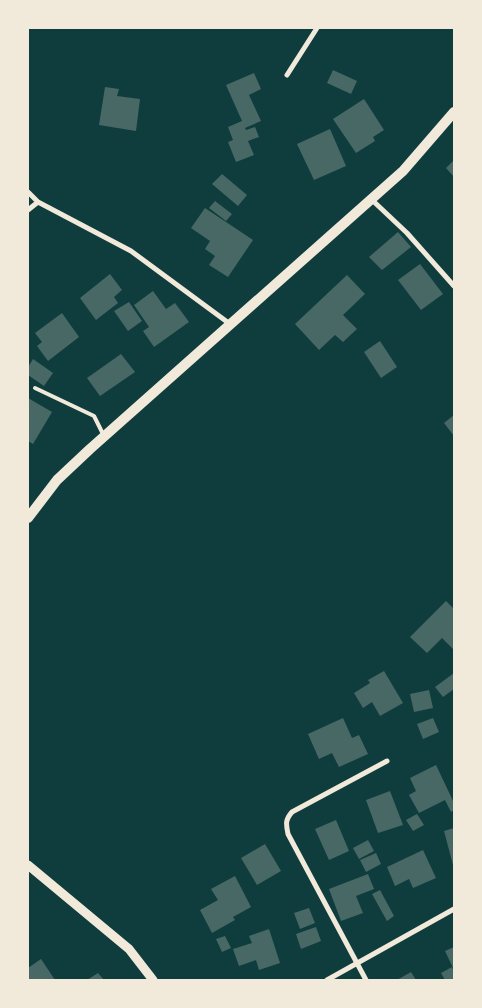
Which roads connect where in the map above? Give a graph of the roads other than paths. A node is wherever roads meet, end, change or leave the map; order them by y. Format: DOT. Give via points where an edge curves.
graph roads {
  1 [pos="316,28"];
  2 [pos="287,75"];
  3 [pos="454,112"];
  4 [pos="28,192"];
  5 [pos="371,199"];
  6 [pos="38,202"];
  7 [pos="28,210"];
  8 [pos="454,286"];
  9 [pos="230,324"];
  10 [pos="35,388"];
  11 [pos="104,436"];
  12 [pos="28,518"];
  13 [pos="387,761"];
  14 [pos="28,865"];
  15 [pos="454,909"];
  16 [pos="358,965"];
  17 [pos="153,980"];
  18 [pos="327,980"];
  19 [pos="366,980"];
  1 -- 2 [label="street"];
  3 -- 5 [label="main road" via="403,171"];
  4 -- 6 [label="street"];
  5 -- 8 [label="street" via="407,232"];
  5 -- 9 [label="main road"];
  6 -- 7 [label="street"];
  6 -- 9 [label="street" via="131,251"];
  9 -- 11 [label="main road"];
  10 -- 11 [label="lane" via="94,416"];
  11 -- 12 [label="main road" via="57,480"];
  13 -- 16 [label="street" via="292,812 286,824 288,834"];
  14 -- 17 [label="street" via="129,949"];
  15 -- 16 [label="street"];
  16 -- 18 [label="street"];
  16 -- 19 [label="street"];
}
